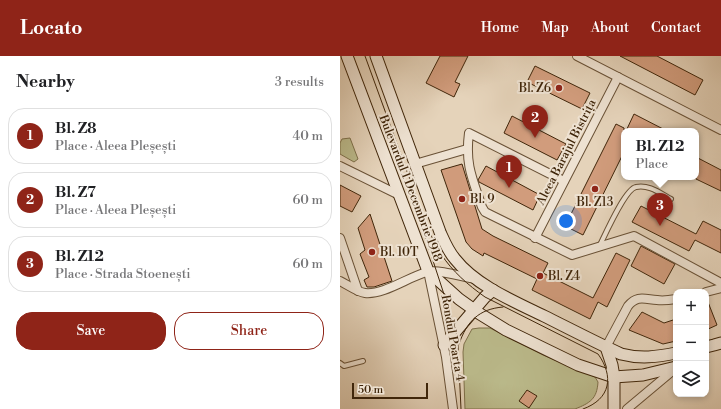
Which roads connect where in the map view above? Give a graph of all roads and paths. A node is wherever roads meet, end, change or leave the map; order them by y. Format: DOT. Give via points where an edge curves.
graph roads {
  1 [pos="347,56"];
  2 [pos="376,56"];
  3 [pos="577,56"];
  4 [pos="618,77"];
  5 [pos="721,130"];
  6 [pos="467,149"];
  7 [pos="415,164"];
  8 [pos="340,166"];
  9 [pos="564,181"];
  10 [pos="399,195"];
  11 [pos="670,199"];
  12 [pos="340,238"];
  13 [pos="535,238"];
  14 [pos="598,247"];
  15 [pos="428,271"];
  16 [pos="478,280"];
  17 [pos="340,281"];
  18 [pos="721,283"];
  19 [pos="721,288"];
  20 [pos="494,290"];
  21 [pos="358,291"];
  22 [pos="709,291"];
  23 [pos="673,299"];
  24 [pos="474,310"];
  25 [pos="444,345"];
  26 [pos="606,347"];
  27 [pos="673,354"];
  28 [pos="363,361"];
  29 [pos="340,363"];
  30 [pos="673,369"];
  31 [pos="673,371"];
  32 [pos="614,377"];
  33 [pos="453,409"];
  34 [pos="614,409"];
  35 [pos="627,409"];
  1 -- 10 [label="main road, Bulevardul 1 Decembrie 1918"];
  2 -- 7 [label="main road, Bulevardul 1 Decembrie 1918"];
  3 -- 4 [label="street"];
  4 -- 5 [label="street"];
  4 -- 9 [label="street, Aleea Barajul Bistrița"];
  6 -- 7 [label="street"];
  6 -- 9 [label="street" via="469,133"];
  6 -- 13 [label="street" via="468,166 485,212"];
  7 -- 16 [label="main road, Bulevardul 1 Decembrie 1918" via="446,246 455,259"];
  8 -- 10 [label="street"];
  9 -- 13 [label="street, Aleea Barajul Bistrița"];
  10 -- 15 [label="main road, Bulevardul 1 Decembrie 1918"];
  11 -- 14 [label="lane" via="643,186 628,191"];
  12 -- 21 [label="street"];
  13 -- 14 [label="street" via="572,255"];
  14 -- 18 [label="street" via="634,236"];
  15 -- 16 [label="street"];
  15 -- 21 [label="street" via="380,290 366,293"];
  15 -- 24 [label="main road, Bulevardul 1 Decembrie 1918"];
  15 -- 25 [label="street, Rondul Poarta 4"];
  16 -- 20 [label="main road, Bulevardul 1 Decembrie 1918"];
  17 -- 21 [label="street"];
  19 -- 22 [label="street"];
  20 -- 24 [label="main road"];
  20 -- 26 [label="main road, Bulevardul 1 Decembrie 1918"];
  23 -- 26 [label="street" via="638,298 632,301"];
  24 -- 25 [label="main road"];
  24 -- 32 [label="main road, Bulevardul 1 Decembrie 1918" via="506,330 545,349"];
  25 -- 33 [label="street, Rondul Poarta 4"];
  26 -- 27 [label="main road, Bulevardul 1 Decembrie 1918" via="621,354 642,357"];
  26 -- 32 [label="main road"];
  28 -- 29 [label="lane" via="344,366"];
  30 -- 32 [label="main road, Bulevardul 1 Decembrie 1918" via="643,375"];
  31 -- 35 [label="street"];
  32 -- 34 [label="main road"];
}
